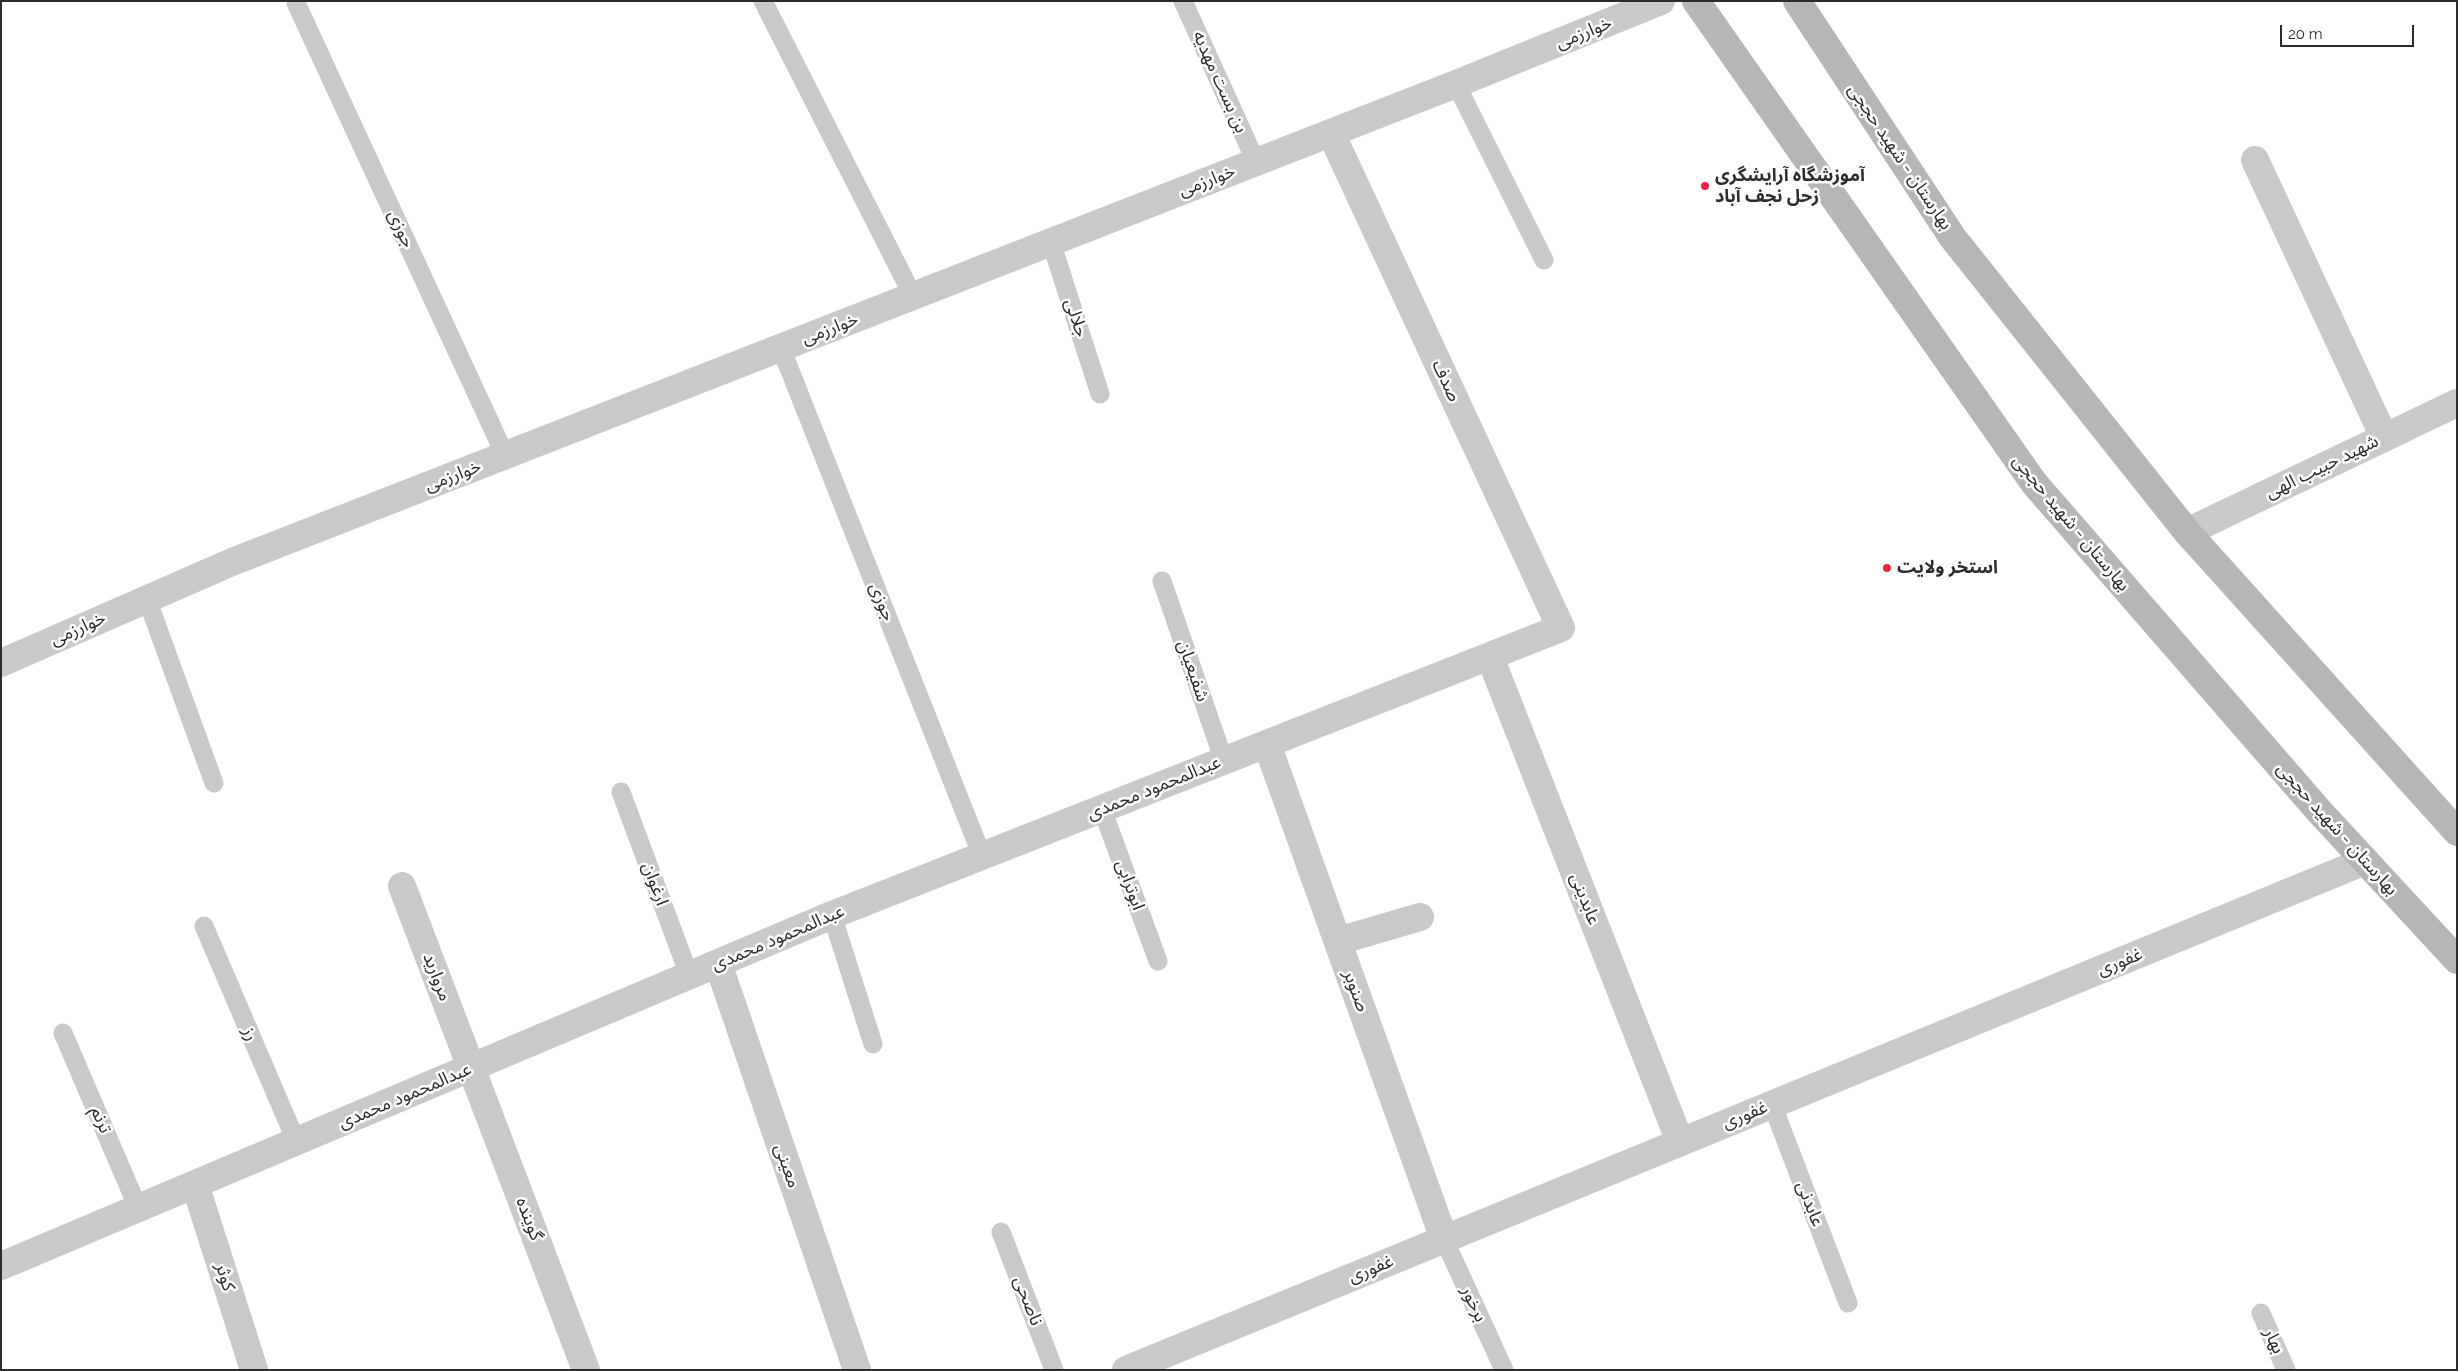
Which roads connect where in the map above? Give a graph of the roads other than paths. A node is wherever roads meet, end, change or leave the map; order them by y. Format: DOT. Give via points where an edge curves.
graph roads {
  1 [pos="763,1"];
  2 [pos="1183,1"];
  3 [pos="1662,1"];
  4 [pos="1696,1"];
  5 [pos="1797,1"];
  6 [pos="296,4"];
  7 [pos="1456,84"];
  8 [pos="1330,133"];
  9 [pos="2255,160"];
  10 [pos="1256,162"];
  11 [pos="1051,242"];
  12 [pos="1544,260"];
  13 [pos="913,296"];
  14 [pos="781,348"];
  15 [pos="1100,394"];
  16 [pos="2457,403"];
  17 [pos="2384,438"];
  18 [pos="505,455"];
  19 [pos="2187,532"];
  20 [pos="1162,581"];
  21 [pos="147,599"];
  22 [pos="1562,628"];
  23 [pos="1490,656"];
  24 [pos="1,663"];
  25 [pos="1267,744"];
  26 [pos="1224,761"];
  27 [pos="214,783"];
  28 [pos="621,792"];
  29 [pos="1102,809"];
  30 [pos="2457,832"];
  31 [pos="982,856"];
  32 [pos="2365,861"];
  33 [pos="402,886"];
  34 [pos="832,914"];
  35 [pos="1420,917"];
  36 [pos="204,926"];
  37 [pos="1338,941"];
  38 [pos="2457,960"];
  39 [pos="1158,961"];
  40 [pos="718,963"];
  41 [pos="689,975"];
  42 [pos="63,1033"];
  43 [pos="873,1044"];
  44 [pos="472,1067"];
  45 [pos="1772,1104"];
  46 [pos="296,1141"];
  47 [pos="1680,1142"];
  48 [pos="195,1184"];
  49 [pos="138,1208"];
  50 [pos="1001,1232"];
  51 [pos="1444,1239"];
  52 [pos="1,1266"];
  53 [pos="1848,1303"];
  54 [pos="2261,1313"];
  55 [pos="1133,1368"];
  56 [pos="254,1370"];
  57 [pos="586,1370"];
  58 [pos="857,1370"];
  59 [pos="1054,1370"];
  60 [pos="1504,1370"];
  61 [pos="2286,1370"];
  1 -- 13 [label="lane"];
  2 -- 10 [label="lane, بن بست مهدیه"];
  3 -- 7 [label="street, خوارزمی"];
  4 -- 32 [label="main road, بهارستان - شهید حججی" via="2034,483"];
  5 -- 19 [label="main road, بهارستان - شهید حججی" via="1953,238"];
  6 -- 18 [label="lane, جوزی"];
  7 -- 8 [label="street, خوارزمی"];
  7 -- 12 [label="lane"];
  8 -- 10 [label="street, خوارزمی"];
  8 -- 22 [label="street, صدف"];
  9 -- 17 [label="street"];
  10 -- 11 [label="street, خوارزمی"];
  11 -- 13 [label="street, خوارزمی"];
  11 -- 15 [label="lane, جلالی"];
  13 -- 14 [label="street, خوارزمی"];
  14 -- 18 [label="street, خوارزمی"];
  14 -- 31 [label="lane, جوزی"];
  16 -- 17 [label="street, شهید حبیب الهی"];
  17 -- 19 [label="street, شهید حبیب الهی"];
  18 -- 21 [label="street, خوارزمی" via="232,562"];
  19 -- 30 [label="main road, بهارستان - شهید حججی"];
  20 -- 26 [label="lane, شفیعیان"];
  21 -- 24 [label="street, خوارزمی"];
  21 -- 27 [label="lane"];
  22 -- 23 [label="street, عبدالمحمود محمدی"];
  23 -- 25 [label="street, عبدالمحمود محمدی"];
  23 -- 47 [label="street, عابدینی"];
  25 -- 26 [label="street, عبدالمحمود محمدی"];
  25 -- 37 [label="street, صنوبر"];
  26 -- 29 [label="street, عبدالمحمود محمدی"];
  28 -- 41 [label="lane, ارغوان"];
  29 -- 31 [label="street, عبدالمحمود محمدی"];
  29 -- 39 [label="lane, ابوترابی"];
  31 -- 34 [label="street, عبدالمحمود محمدی"];
  32 -- 38 [label="main road, بهارستان - شهید حججی"];
  32 -- 45 [label="street, غفوری"];
  33 -- 44 [label="street, مروارید"];
  34 -- 40 [label="street, عبدالمحمود محمدی"];
  34 -- 43 [label="lane"];
  35 -- 37 [label="street"];
  36 -- 46 [label="lane, رز"];
  37 -- 51 [label="street, صنوبر"];
  40 -- 41 [label="street, عبدالمحمود محمدی"];
  40 -- 58 [label="street, معینی"];
  41 -- 44 [label="street, عبدالمحمود محمدی"];
  42 -- 49 [label="lane, ترنم"];
  44 -- 46 [label="street, عبدالمحمود محمدی"];
  44 -- 57 [label="street, گوینده"];
  45 -- 47 [label="street, غفوری"];
  45 -- 53 [label="lane, عابدنی"];
  46 -- 48 [label="street, عبدالمحمود محمدی"];
  47 -- 51 [label="street, غفوری"];
  48 -- 49 [label="street, عبدالمحمود محمدی"];
  48 -- 56 [label="street, کوثر"];
  49 -- 52 [label="street, عبدالمحمود محمدی"];
  50 -- 59 [label="lane, ناصحی"];
  51 -- 55 [label="street, غفوری"];
  51 -- 60 [label="lane, برخور"];
  54 -- 61 [label="lane, بهار"];
}
